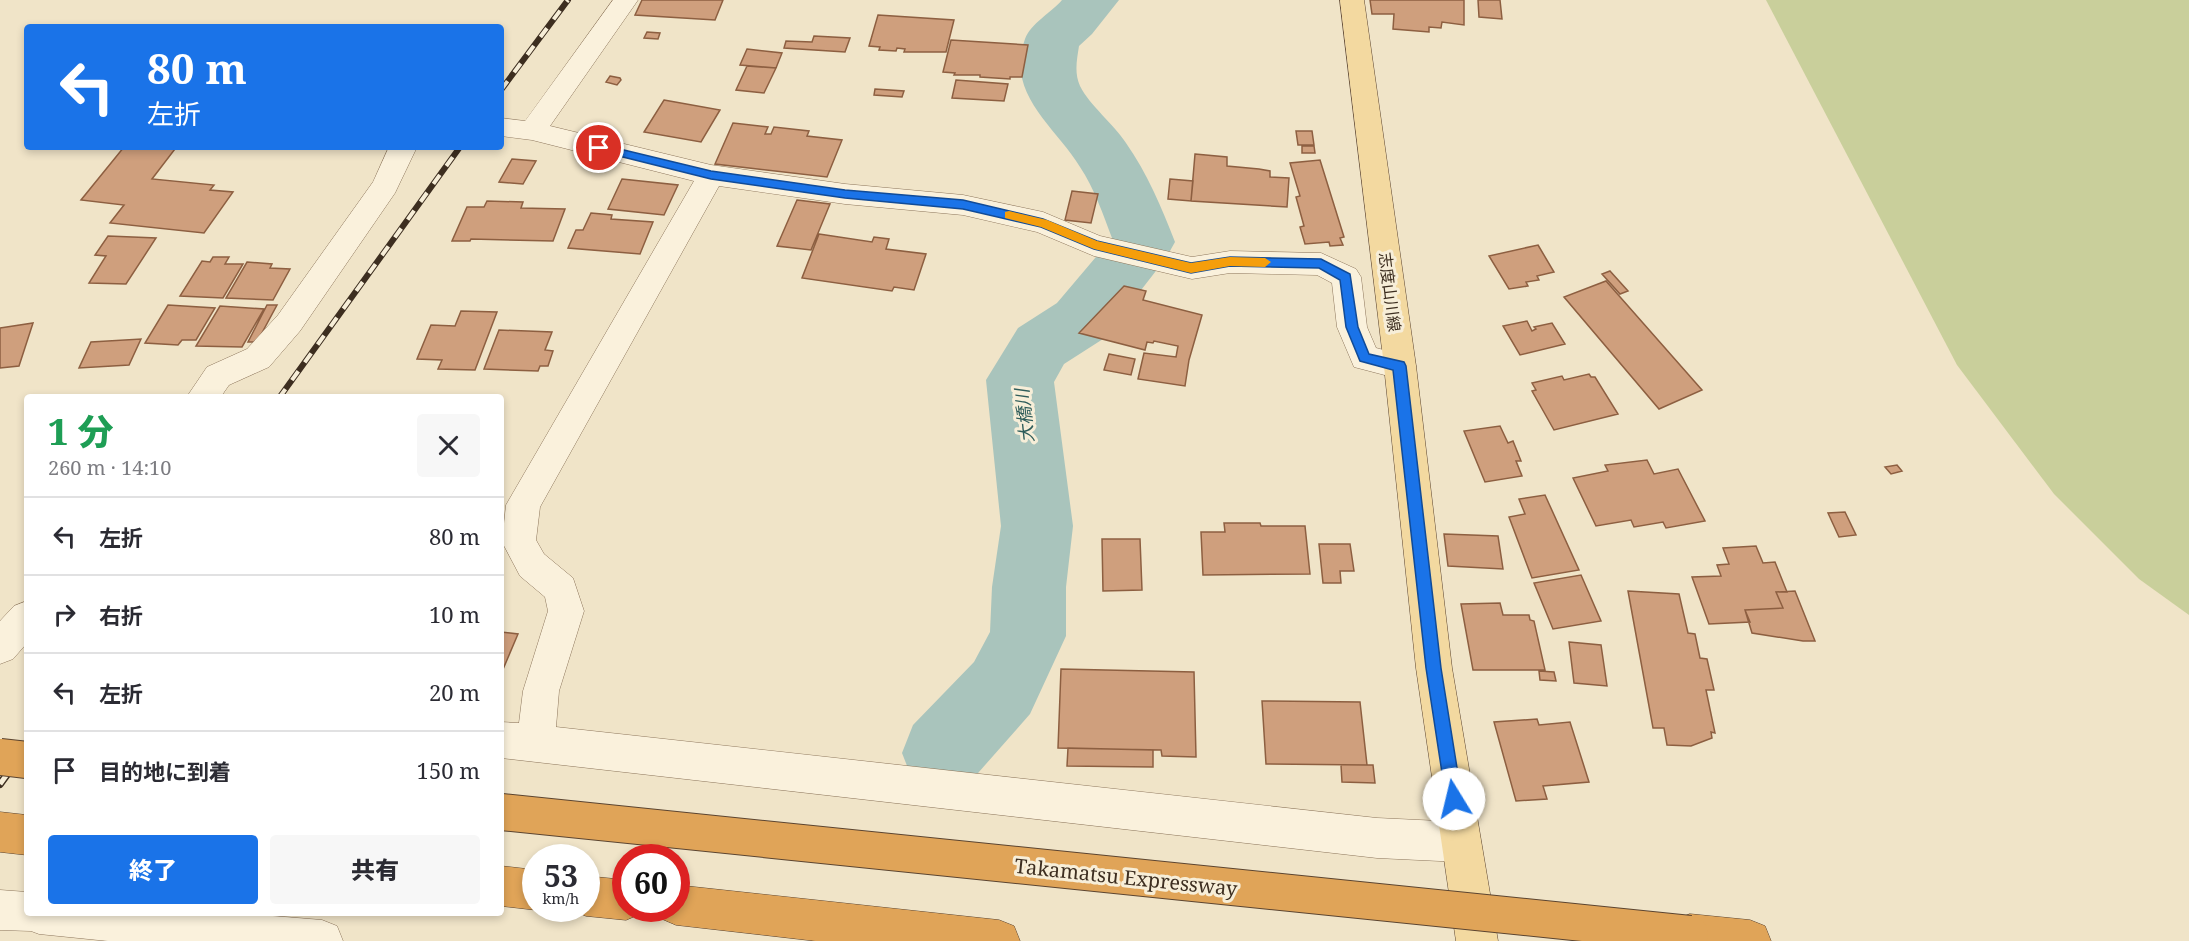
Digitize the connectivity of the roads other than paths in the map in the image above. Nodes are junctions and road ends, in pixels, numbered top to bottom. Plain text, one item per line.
1 (627, 0) edge
2 (1352, 0) edge
3 (504, 127) edge
4 (532, 131) junction
5 (402, 150) edge
6 (711, 175) junction
7 (1400, 366) junction
8 (205, 394) edge
9 (24, 620) edge
10 (0, 647) edge
11 (518, 741) edge
12 (0, 757) edge
13 (24, 760) edge
14 (504, 812) edge
15 (0, 832) edge
16 (24, 835) edge
17 (1461, 842) junction
18 (504, 886) edge
19 (522, 888) edge
20 (690, 907) edge
21 (0, 910) edge
22 (24, 912) edge
23 (60, 916) edge
24 (322, 941) edge
25 (999, 941) edge
26 (1477, 941) edge
27 (1750, 941) edge

1 - 4 street
2 - 7 main road, 志度山川線
3 - 4 street
4 - 6 street
5 - 8 street
6 - 7 street
6 - 11 street
7 - 17 main road, 志度山川線
9 - 10 street
11 - 17 street
12 - 13 highway, bridge
14 - 27 highway, Takamatsu Expressway, bridge
15 - 16 highway
17 - 26 main road, 志度山川線
18 - 19 highway
20 - 25 highway
21 - 22 street
23 - 24 street

